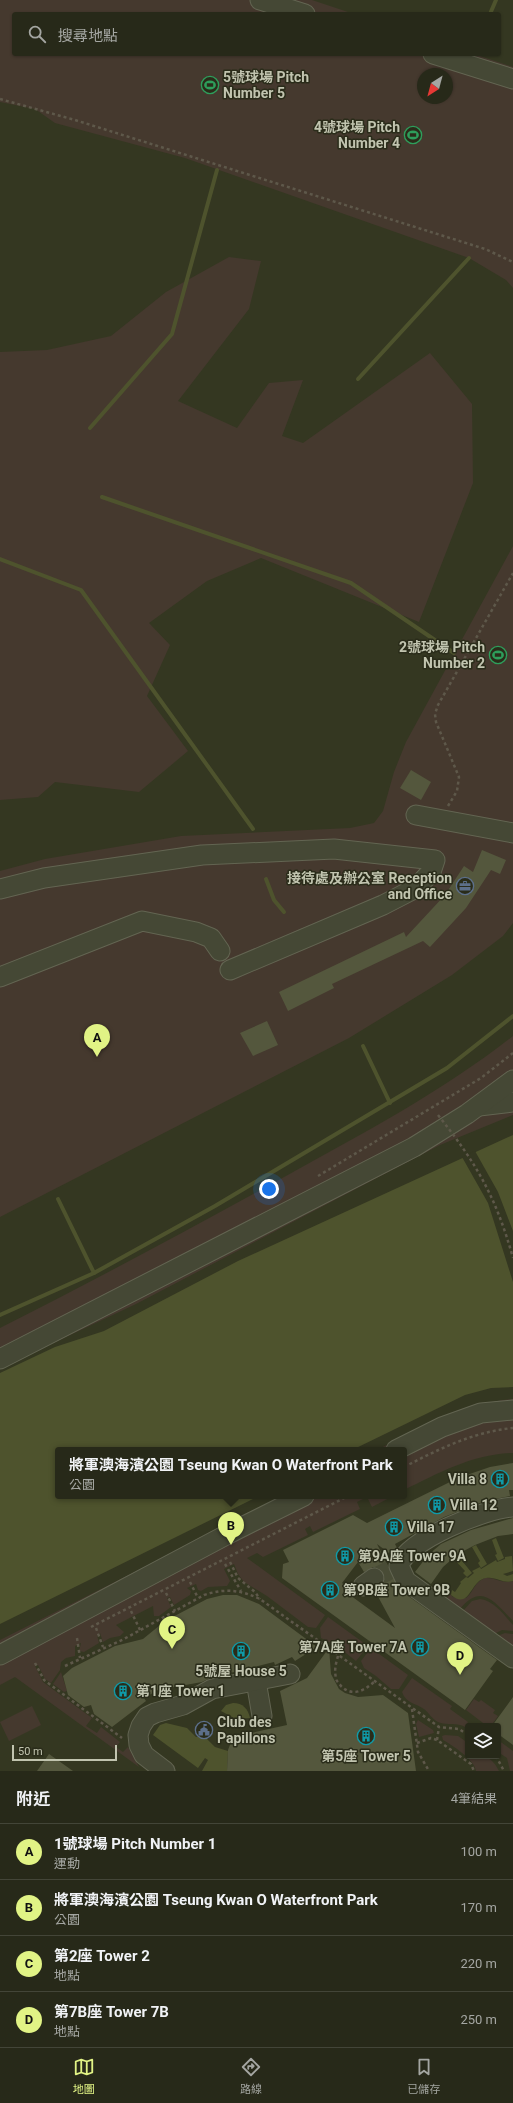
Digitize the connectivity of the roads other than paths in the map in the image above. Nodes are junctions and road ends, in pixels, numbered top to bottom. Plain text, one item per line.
1 (260, 0) edge
2 (299, 12) edge
3 (439, 56) edge
4 (513, 79) edge
5 (416, 815) dead end
6 (513, 833) edge
7 (0, 889) edge
8 (220, 950) dead end
9 (230, 970) dead end
10 (0, 976) edge
11 (513, 1080) edge
12 (513, 1102) edge
13 (479, 1106) junction
14 (0, 1359) edge
15 (513, 1410) edge
16 (402, 1447) edge
17 (298, 1499) edge
18 (513, 1507) edge
19 (0, 1655) edge
20 (513, 1658) edge
21 (290, 1674) dead end
22 (256, 1681) junction
23 (262, 1716) dead end
24 (165, 1771) edge

1 - 2 street
3 - 4 street
5 - 6 street
7 - 9 street
8 - 10 street
11 - 13 street
12 - 13 street
13 - 14 street
15 - 16 street
17 - 19 street
18 - 20 street
21 - 22 street
22 - 23 street
22 - 24 street

